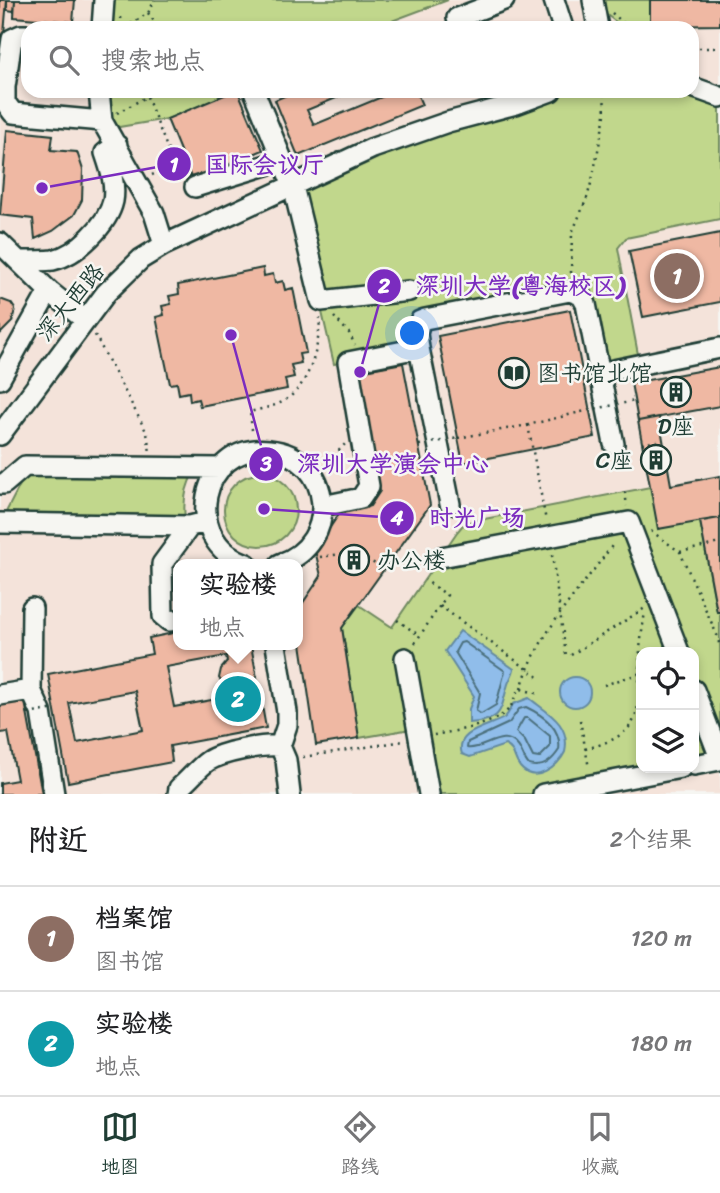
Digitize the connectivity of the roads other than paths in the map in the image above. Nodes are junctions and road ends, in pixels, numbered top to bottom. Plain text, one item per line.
1 (104, 0) edge
2 (504, 0) edge
3 (554, 0) edge
4 (593, 0) edge
5 (102, 21) edge
6 (458, 21) edge
7 (561, 21) edge
8 (597, 21) edge
9 (21, 35) edge
10 (699, 90) edge
11 (720, 97) edge
12 (100, 98) edge
13 (257, 98) edge
14 (532, 98) edge
15 (102, 121) junction
16 (117, 145) junction
17 (283, 160) junction
18 (293, 186) junction
19 (195, 187) road end
20 (0, 243) edge
21 (164, 245) junction
22 (21, 261) junction
23 (49, 291) junction
24 (409, 291) dead end
25 (85, 320) junction
26 (419, 348) junction
27 (720, 348) edge
28 (599, 373) junction
29 (0, 379) edge
30 (0, 435) edge
31 (614, 444) dead end
32 (220, 468) junction
33 (1, 487) edge
34 (450, 505) dead end
35 (323, 506) junction
36 (0, 523) edge
37 (198, 524) junction
38 (441, 557) dead end
39 (237, 559) edge
40 (290, 559) edge
41 (32, 608) dead end
42 (173, 621) edge
43 (677, 647) edge
44 (277, 650) edge
45 (405, 657) dead end
46 (31, 690) junction
47 (0, 695) edge
48 (699, 703) edge
49 (283, 753) junction
50 (720, 759) edge
51 (699, 764) edge
52 (655, 773) edge
53 (54, 794) edge
54 (178, 794) edge
55 (290, 794) edge
56 (429, 794) edge
57 (542, 794) edge

1 - 5 street
2 - 6 street
3 - 7 street
4 - 8 street
9 - 15 street
10 - 11 street
12 - 15 street
13 - 17 street
14 - 18 street, 深大西路
15 - 16 street
16 - 21 street
16 - 22 street
17 - 18 street
17 - 19 street
18 - 21 street, 深大西路
18 - 24 street
20 - 22 street
21 - 25 street, 深大西路
22 - 23 street
23 - 25 street
23 - 29 street
25 - 30 street, 深大西路
26 - 28 street
26 - 34 street
26 - 35 street
27 - 28 street
28 - 31 street
32 - 33 street
32 - 35 street
32 - 37 street
35 - 40 street
36 - 37 street
37 - 39 street
37 - 42 street
38 - 43 street
41 - 46 street
44 - 49 street
45 - 56 street
46 - 47 street
46 - 53 street
48 - 50 street
49 - 54 street
49 - 55 street
50 - 51 street
52 - 57 street

